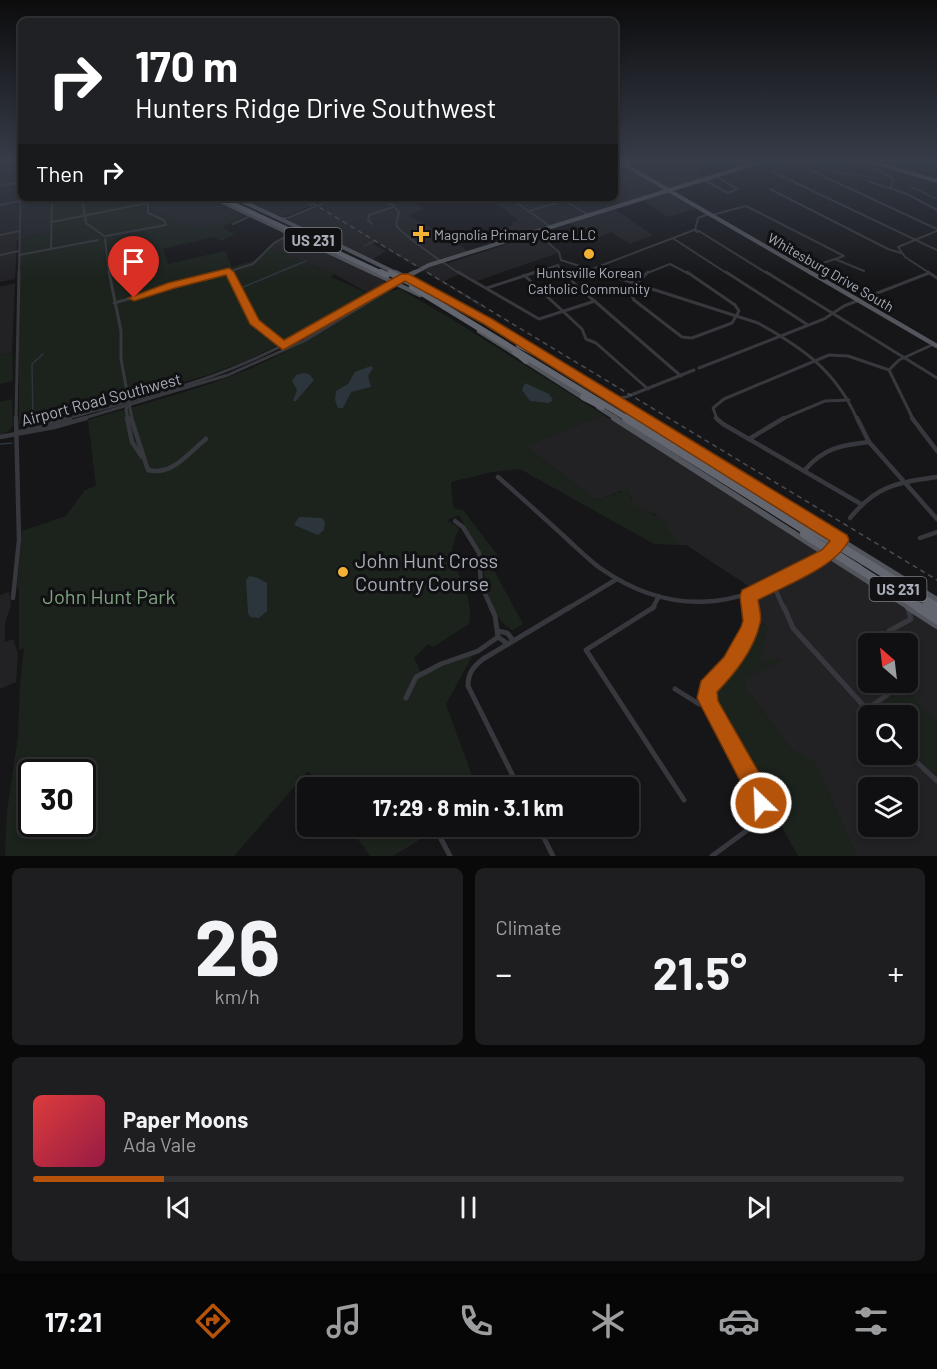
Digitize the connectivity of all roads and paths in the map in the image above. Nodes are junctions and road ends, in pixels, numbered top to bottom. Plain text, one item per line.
1 (20, 201) edge
2 (15, 202) edge
3 (50, 202) edge
4 (82, 202) edge
5 (225, 202) edge
6 (230, 202) edge
7 (244, 202) edge
8 (324, 202) edge
9 (386, 202) edge
10 (516, 202) edge
11 (561, 202) edge
12 (566, 202) edge
13 (627, 202) edge
14 (690, 202) edge
15 (795, 202) edge
16 (836, 202) edge
17 (877, 202) edge
18 (924, 202) edge
19 (148, 203) joint
20 (308, 203) joint
21 (0, 205) edge
22 (240, 205) junction
23 (313, 206) junction
24 (394, 207) junction
25 (307, 208) junction
26 (262, 210) junction
27 (937, 210) edge
28 (530, 211) junction
29 (710, 214) junction
30 (84, 215) junction
31 (587, 215) junction
32 (251, 216) junction
33 (288, 220) junction
34 (52, 222) junction
35 (233, 224) dead end
36 (372, 224) dead end
37 (551, 227) junction
38 (937, 230) edge
39 (19, 231) junction
40 (696, 231) junction
41 (535, 232) junction
42 (312, 233) junction
43 (0, 235) edge
44 (293, 235) junction
45 (102, 238) junction
46 (674, 239) junction
47 (915, 239) junction
48 (324, 245) junction
49 (51, 248) junction
50 (338, 249) junction
51 (937, 250) edge
52 (474, 252) joint
53 (19, 253) junction
54 (902, 253) junction
55 (0, 255) edge
56 (835, 259) junction
57 (442, 262) junction
58 (560, 262) junction
59 (429, 265) junction
60 (548, 266) junction
61 (384, 267) junction
62 (591, 269) junction
63 (805, 269) junction
64 (560, 270) junction
65 (864, 271) dead end
66 (229, 272) junction
67 (417, 273) junction
68 (929, 273) junction
69 (396, 275) junction
70 (524, 275) junction
71 (937, 278) edge
72 (397, 283) junction
73 (635, 283) junction
74 (413, 286) junction
75 (487, 288) junction
76 (386, 289) junction
77 (858, 300) junction
78 (595, 301) junction
79 (114, 303) junction
80 (564, 311) junction
81 (832, 314) junction
82 (737, 316) junction
83 (808, 325) junction
84 (489, 333) junction
85 (500, 335) junction
86 (584, 337) joint
87 (780, 337) junction
88 (304, 341) junction
89 (935, 345) edge
90 (283, 346) junction
91 (271, 357) junction
92 (905, 358) junction
93 (549, 360) junction
94 (526, 361) junction
95 (814, 361) junction
96 (889, 370) junction
97 (681, 376) junction
98 (937, 378) edge
99 (648, 389) junction
100 (126, 391) junction
101 (150, 397) junction
102 (583, 397) junction
103 (626, 397) junction
104 (612, 399) junction
105 (849, 400) junction
106 (128, 403) junction
107 (626, 408) junction
108 (103, 413) junction
109 (130, 415) junction
110 (16, 426) junction
111 (30, 431) junction
112 (16, 434) junction
113 (0, 437) edge
114 (206, 439) dead end
115 (677, 439) junction
116 (749, 439) junction
117 (665, 442) junction
118 (869, 442) junction
119 (17, 444) junction
120 (937, 451) edge
121 (804, 470) junction
122 (498, 477) dead end
123 (937, 477) edge
124 (905, 482) junction
125 (743, 490) junction
126 (861, 504) junction
127 (850, 518) dead end
128 (937, 519) edge
129 (455, 521) dead end
130 (807, 531) junction
131 (937, 532) edge
132 (920, 538) dead end
133 (841, 540) junction
134 (828, 555) junction
135 (860, 564) junction
136 (617, 579) junction
137 (773, 584) junction
138 (660, 596) junction
139 (748, 596) junction
140 (13, 598) dead end
141 (937, 600) edge
142 (908, 606) junction
143 (937, 607) edge
144 (937, 613) edge
145 (924, 617) junction
146 (911, 619) junction
147 (937, 619) edge
148 (937, 625) edge
149 (888, 633) edge
150 (498, 634) junction
151 (511, 642) junction
152 (675, 689) dead end
153 (889, 693) edge
154 (406, 698) dead end
155 (710, 704) junction
156 (863, 705) edge
157 (874, 705) edge
158 (918, 763) edge
159 (514, 777) edge
160 (937, 781) edge
161 (684, 800) dead end
162 (440, 837) dead end
163 (544, 837) edge
164 (717, 855) edge
165 (450, 856) edge
166 (553, 856) edge

1 - 39 street
2 - 21 street
3 - 34 street
4 - 30 street
5 - 32 main road
6 - 22 highway, US 231
7 - 26 main road
8 - 23 street
9 - 24 street
10 - 28 street
11 - 28 street
12 - 31 street
13 - 31 main road, Airport Road Southwest
14 - 29 main road, Whitesburg Drive South
15 - 54 street
16 - 47 street
17 - 38 street
18 - 27 street
19 - 30 street
19 - 45 street
20 - 23 street
20 - 25 street
22 - 26 highway
22 - 32 highway
22 - 48 highway, US 231
22 - 50 highway, US 231
23 - 25 street
24 - 36 street
24 - 57 street
25 - 33 street
26 - 33 main road
28 - 37 street
29 - 40 street
29 - 56 street
29 - 63 main road, Whitesburg Drive South
30 - 34 street
30 - 45 street
31 - 37 main road, Airport Road Southwest
32 - 35 street
32 - 44 main road
33 - 42 main road
34 - 49 street
37 - 41 main road, Airport Road Southwest
38 - 47 street
39 - 43 street
39 - 53 street
40 - 46 street
40 - 81 street
41 - 52 main road, Airport Road Southwest
41 - 58 street
42 - 50 highway
42 - 61 main road
44 - 48 highway
44 - 66 street
44 - 69 main road
45 - 49 street
45 - 79 street
46 - 62 street
46 - 83 street
47 - 51 street
47 - 54 street
48 - 69 highway, US 231
49 - 53 street
50 - 69 highway, US 231
52 - 57 main road, Airport Road Southwest
53 - 55 street
53 - 110 street
54 - 68 street
56 - 63 street
56 - 65 street
57 - 59 main road, Airport Road Southwest
57 - 67 main road, Airport Road Southwest
57 - 75 street
58 - 60 street
58 - 62 street
58 - 64 street
59 - 61 main road
59 - 69 main road, Airport Road Southwest
60 - 64 street
60 - 70 street
61 - 69 main road
62 - 73 street
63 - 77 main road, Whitesburg Drive South
64 - 78 street
66 - 79 street
66 - 90 street
67 - 69 main road, Airport Road Southwest
67 - 74 main road
68 - 71 street
68 - 77 street
69 - 72 main road
69 - 72 main road, Airport Road Southwest
69 - 74 highway, US 231, bridge
69 - 74 main road
69 - 76 street
70 - 75 street
70 - 80 street
72 - 74 main road
72 - 76 street, Airport Road Southwest
73 - 82 street
73 - 82 street
73 - 82 street
74 - 76 street
74 - 84 highway, US 231
74 - 85 highway, US 231
74 - 93 main road
74 - 94 main road
75 - 80 street
76 - 88 street, Airport Road Southwest
76 - 90 street, Airport Road Southwest
77 - 81 street
77 - 89 main road, Whitesburg Drive South
78 - 80 street
78 - 97 street
79 - 100 street
80 - 86 street
81 - 83 street
81 - 92 street
82 - 87 street
83 - 87 street
84 - 94 highway
84 - 117 highway, US 231
85 - 93 highway
85 - 125 highway, US 231
86 - 99 street
87 - 95 street
87 - 97 street
88 - 90 street
88 - 91 street, Airport Road Southwest
89 - 92 street
90 - 91 street
90 - 101 street, Airport Road Southwest
91 - 101 street, Airport Road Southwest
92 - 96 street
92 - 98 street
93 - 104 main road
94 - 102 main road
95 - 96 street
95 - 105 street
95 - 116 street
96 - 120 street
97 - 99 street
99 - 103 street
100 - 101 street
100 - 106 street
101 - 106 street, Airport Road Southwest
101 - 109 street
102 - 117 highway
102 - 130 main road
103 - 104 street
103 - 107 street
104 - 107 main road
105 - 116 street
105 - 118 street
106 - 108 street, Airport Road Southwest
106 - 109 street
106 - 111 street, Airport Road Southwest
107 - 115 main road
108 - 109 street
108 - 111 street, Airport Road Southwest
109 - 114 street
110 - 111 street
110 - 112 street
111 - 112 street, Airport Road Southwest
111 - 119 street
112 - 113 street, Airport Road Southwest
112 - 119 street
115 - 125 highway
115 - 130 main road
116 - 121 street
117 - 125 highway, US 231
118 - 121 street
118 - 124 street
119 - 140 street
121 - 126 street
122 - 136 street
123 - 124 street
124 - 126 street
124 - 128 street
125 - 130 highway
126 - 127 street
129 - 150 street
130 - 133 main road
130 - 134 main road
130 - 135 highway, bridge
131 - 132 street
133 - 134 street
133 - 135 main road
134 - 135 main road
134 - 137 street
135 - 141 main road
135 - 142 main road
135 - 143 highway, US 231
135 - 144 highway, US 231
135 - 147 highway
136 - 138 street
136 - 151 street
137 - 139 street
137 - 156 street
138 - 139 street
138 - 161 street
139 - 155 street
142 - 145 main road
142 - 146 street
145 - 146 street
145 - 148 main road
146 - 149 street
150 - 151 street
150 - 154 street
151 - 159 street
152 - 155 street
153 - 157 street
155 - 164 street
158 - 160 street
162 - 165 street
163 - 166 street

